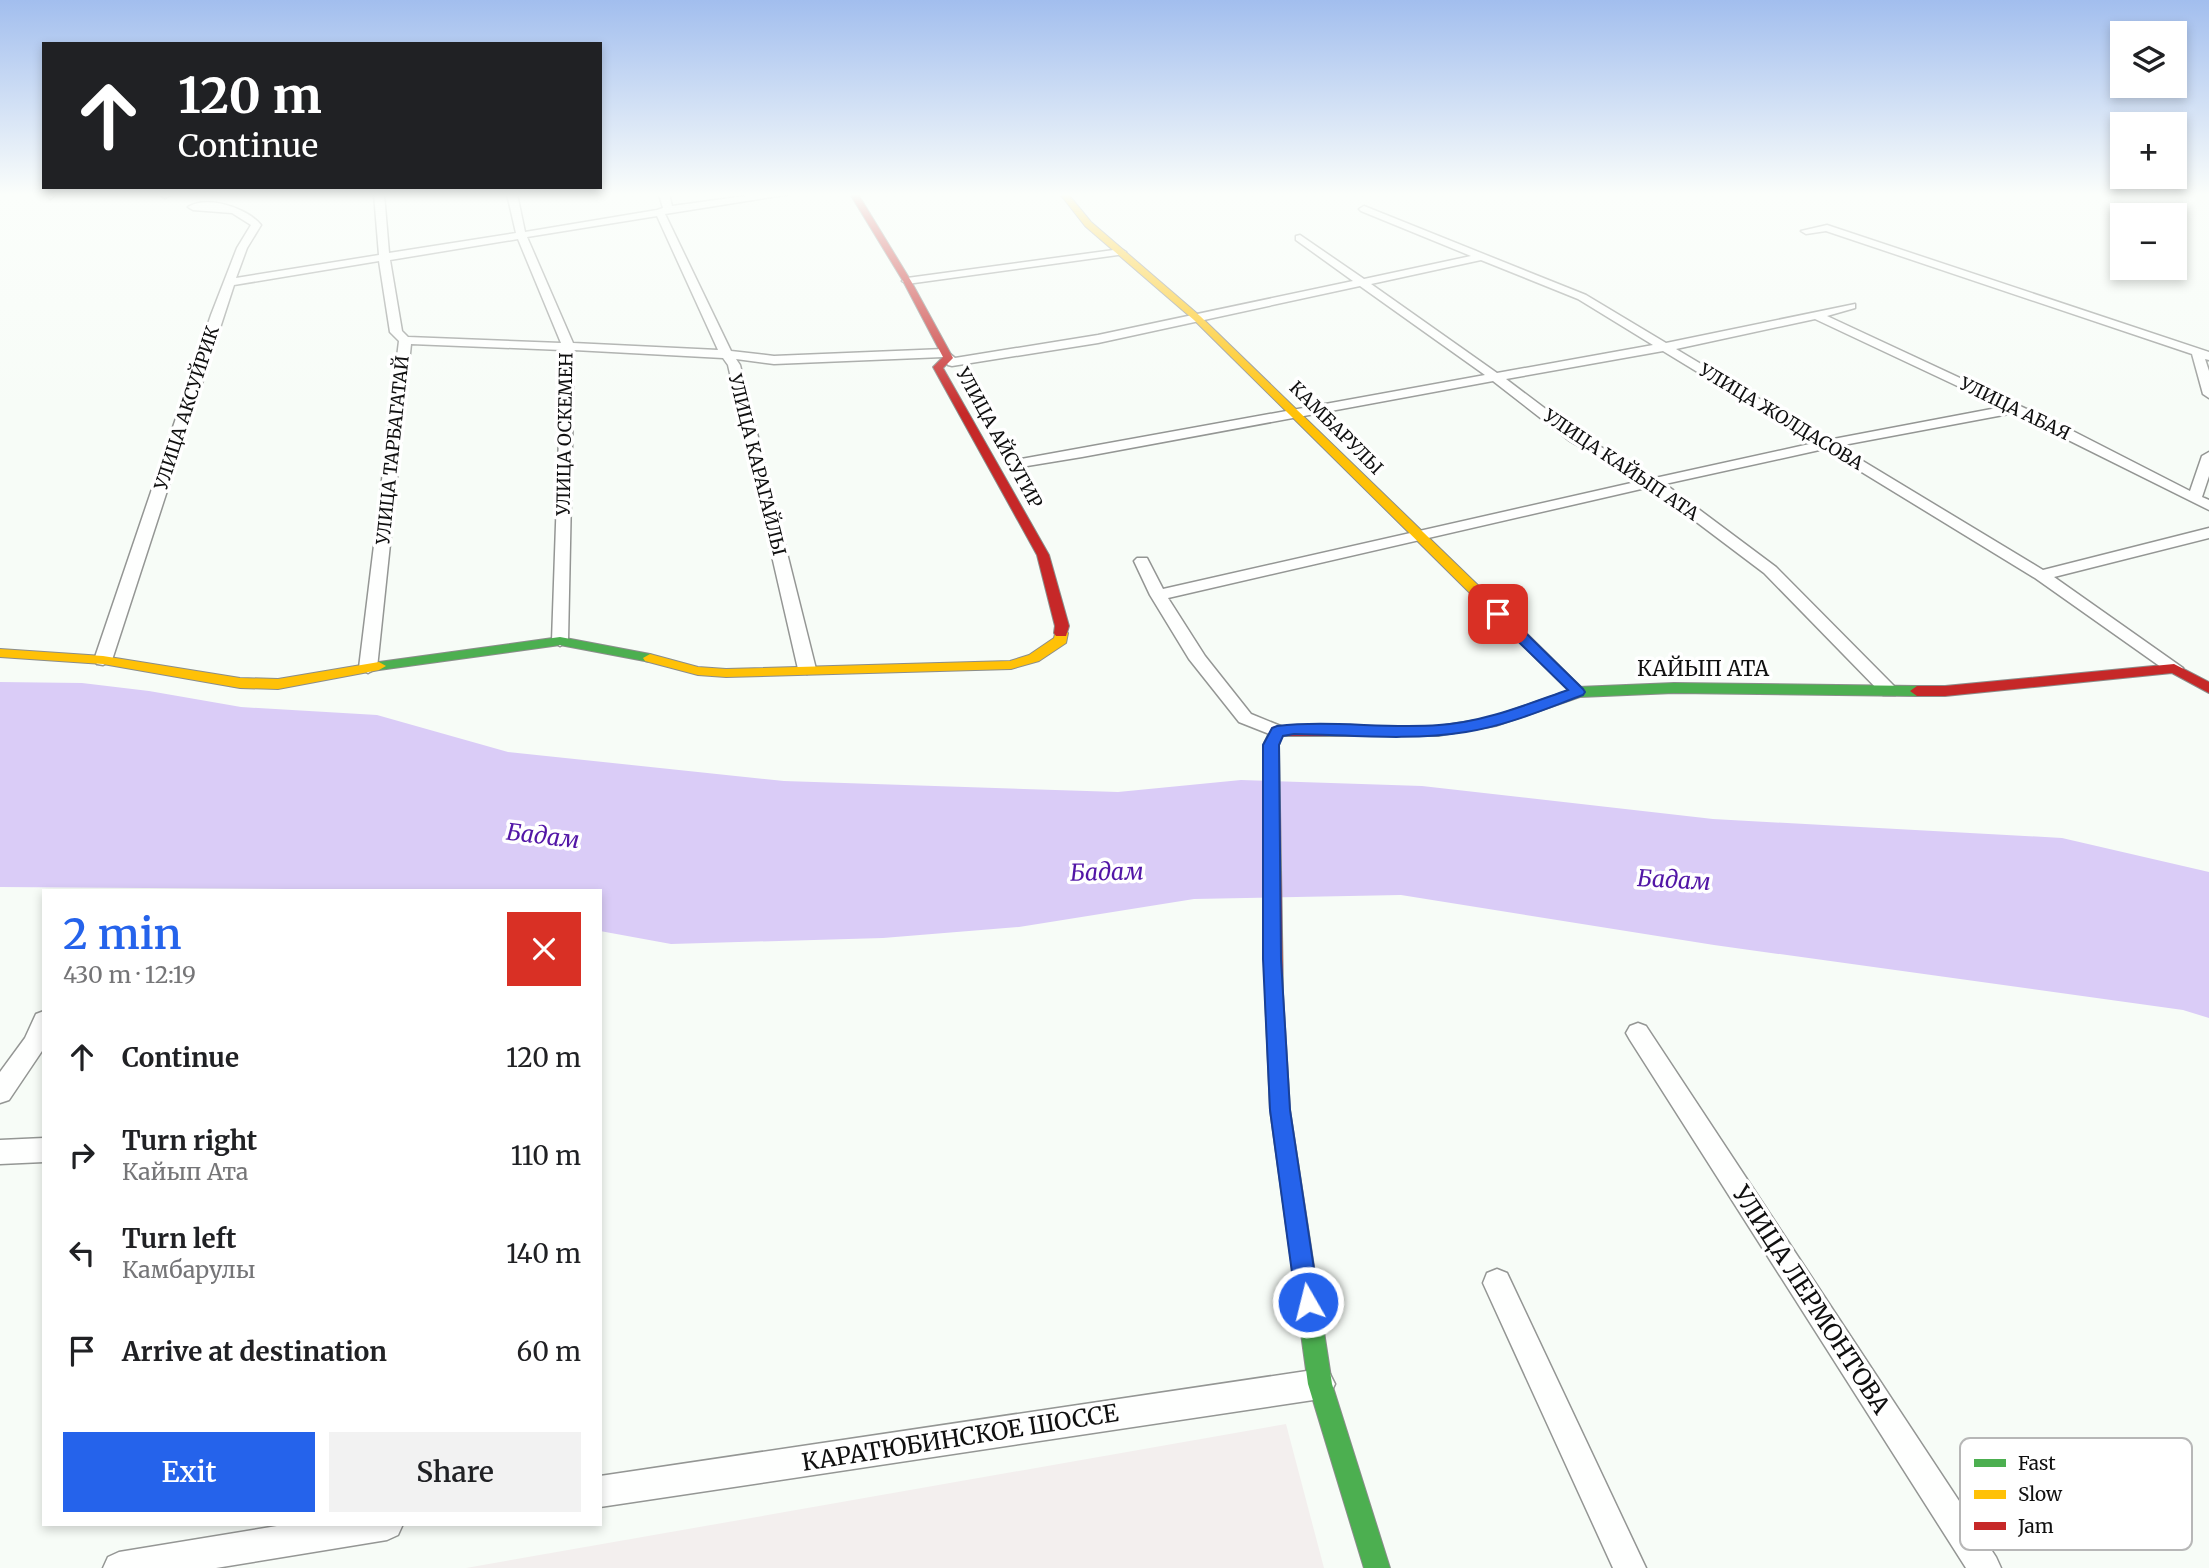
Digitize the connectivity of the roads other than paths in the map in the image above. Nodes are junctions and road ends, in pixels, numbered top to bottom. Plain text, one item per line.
1 (235, 267) edge
2 (321, 267) edge
3 (386, 267) edge
4 (535, 267) edge
5 (688, 267) edge
6 (899, 267) edge
7 (1013, 267) edge
8 (1138, 267) edge
9 (1341, 267) edge
10 (1432, 267) edge
11 (1511, 267) edge
12 (1943, 267) edge
13 (907, 281) junction
14 (230, 282) junction
15 (1362, 282) junction
16 (1851, 306) dead end
17 (1818, 316) junction
18 (1197, 318) junction
19 (405, 340) junction
20 (568, 346) junction
21 (1663, 346) junction
22 (2204, 355) edge
23 (727, 356) junction
24 (946, 356) junction
25 (1496, 377) junction
26 (2209, 394) edge
27 (2016, 409) junction
28 (1293, 413) junction
29 (1829, 445) junction
30 (2209, 456) edge
31 (1021, 463) dead end
32 (1654, 483) junction
33 (2194, 499) junction
34 (2209, 506) edge
35 (2209, 533) edge
36 (1418, 536) junction
37 (1142, 561) dead end
38 (2041, 575) junction
39 (1158, 595) junction
40 (560, 641) junction
41 (0, 653) edge
42 (103, 660) junction
43 (368, 668) junction
44 (2174, 668) junction
45 (807, 669) junction
46 (2209, 688) edge
47 (1889, 691) junction
48 (1578, 692) junction
49 (1277, 731) junction
50 (42, 1025) edge
51 (1637, 1033) dead end
52 (0, 1092) edge
53 (42, 1150) edge
54 (0, 1152) edge
55 (1497, 1283) dead end
56 (1320, 1384) junction
57 (602, 1492) edge
58 (375, 1526) edge
59 (1960, 1530) edge
60 (1973, 1550) edge
61 (119, 1568) edge
62 (1377, 1568) edge
63 (1630, 1568) edge
64 (1985, 1568) edge

1 - 14 street, УЛИЦА АКСУЙРИК
2 - 14 street
3 - 19 street, УЛИЦА ТАРБАГАТАЙ
4 - 20 street, УЛИЦА ОСКЕМЕН
5 - 23 street, УЛИЦА КАРАГАЙЛЫ
6 - 13 street, УЛИЦА АЙСУГИР
7 - 13 street
8 - 18 street, КАМБАРУЛЫ
9 - 15 street, УЛИЦА КАЙЫП АТА
10 - 15 street
11 - 21 street, УЛИЦА ЖОЛДАСОВА
12 - 22 street
13 - 24 street, УЛИЦА АЙСУГИР
14 - 42 street, УЛИЦА АКСУЙРИК
15 - 18 street
15 - 25 street, УЛИЦА КАЙЫП АТА
16 - 17 street
17 - 21 street
17 - 27 street, УЛИЦА АБАЯ
18 - 24 street
18 - 28 street, КАМБАРУЛЫ
19 - 20 street
19 - 43 street, УЛИЦА ТАРБАГАТАЙ
20 - 23 street
20 - 40 street, УЛИЦА ОСКЕМЕН
21 - 25 street
21 - 29 street, УЛИЦА ЖОЛДАСОВА
22 - 26 street
23 - 24 street
23 - 45 street, УЛИЦА КАРАГАЙЛЫ
24 - 45 street, УЛИЦА АЙСУГИР
25 - 28 street
25 - 32 street, УЛИЦА КАЙЫП АТА
27 - 29 street
27 - 33 street, УЛИЦА АБАЯ
28 - 31 street
28 - 36 street, КАМБАРУЛЫ
29 - 32 street
29 - 38 street, УЛИЦА ЖОЛДАСОВА
30 - 33 street
32 - 36 street
32 - 47 street, УЛИЦА КАЙЫП АТА
33 - 34 street, УЛИЦА АБАЯ
35 - 38 street
36 - 39 street
36 - 48 street, КАМБАРУЛЫ
37 - 39 street
38 - 44 street, УЛИЦА ЖОЛДАСОВА
39 - 49 street
40 - 43 street
40 - 45 street
41 - 42 street
42 - 43 street
44 - 46 street
44 - 47 street, КАЙЫП АТА
47 - 48 street, КАЙЫП АТА
48 - 49 street, КАЙЫП АТА
49 - 56 street
50 - 52 street
51 - 59 street, УЛИЦА ЛЕРМОНТОВА
53 - 54 street
55 - 63 street
56 - 57 street, КАРАТЮБИНСКОЕ ШОССЕ
56 - 62 street
58 - 61 street
60 - 64 street, УЛИЦА ЛЕРМОНТОВА

